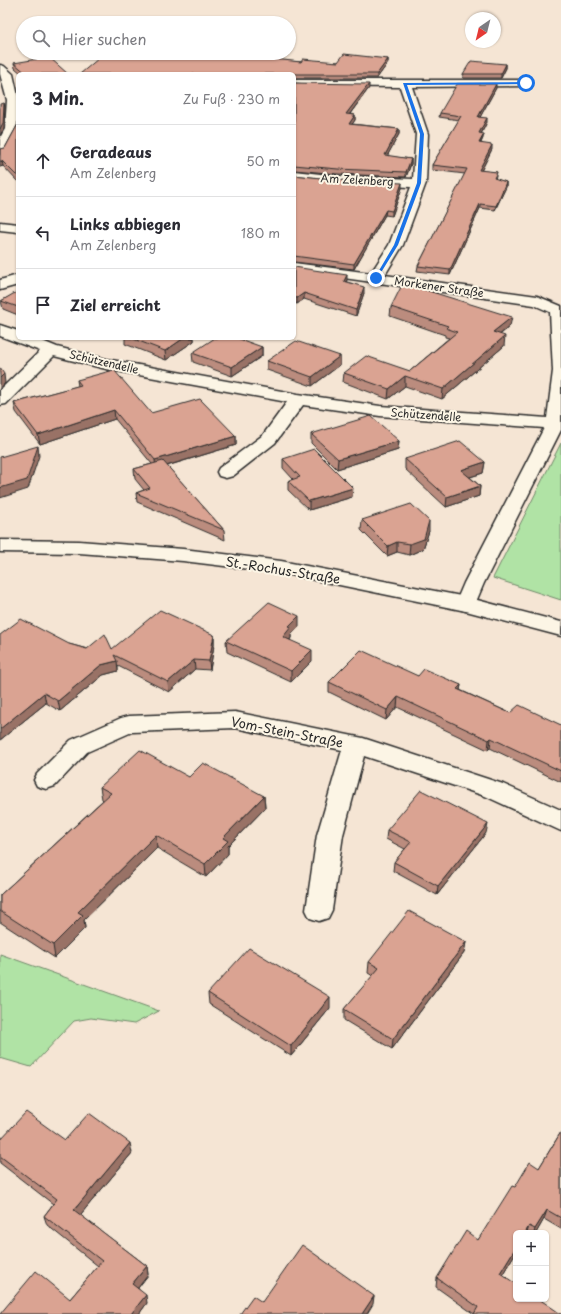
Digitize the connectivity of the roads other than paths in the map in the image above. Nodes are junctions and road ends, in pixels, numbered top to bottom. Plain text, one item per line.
1 (6, 73) edge
2 (296, 83) edge
3 (526, 83) dead end
4 (405, 84) junction
5 (0, 150) edge
6 (296, 175) edge
7 (419, 183) junction
8 (0, 226) edge
9 (16, 228) edge
10 (296, 267) edge
11 (376, 278) junction
12 (16, 281) edge
13 (0, 285) edge
14 (0, 330) edge
15 (16, 337) edge
16 (24, 340) edge
17 (51, 350) junction
18 (298, 399) junction
19 (0, 400) edge
20 (555, 424) junction
21 (226, 472) dead end
22 (0, 546) edge
23 (466, 604) junction
24 (561, 629) edge
25 (355, 744) junction
26 (46, 780) dead end
27 (561, 821) edge
28 (320, 910) dead end

1 - 5 street
2 - 4 street
3 - 4 street
4 - 7 street
6 - 7 street, Am Zelenberg
7 - 11 street
8 - 9 street
10 - 11 street, Morkener Straße
11 - 20 street, Morkener Straße
12 - 13 street
14 - 15 street, Schützendelle
16 - 17 street, Schützendelle
17 - 18 street, Schützendelle
17 - 19 street, Schützendelle
18 - 20 street, Schützendelle
18 - 21 street
20 - 23 street
22 - 23 street, St.-Rochus-Straße
23 - 24 street, St.-Rochus-Straße
25 - 26 street, Vom-Stein-Straße
25 - 27 street, Vom-Stein-Straße
25 - 28 street, Vom-Stein-Straße

